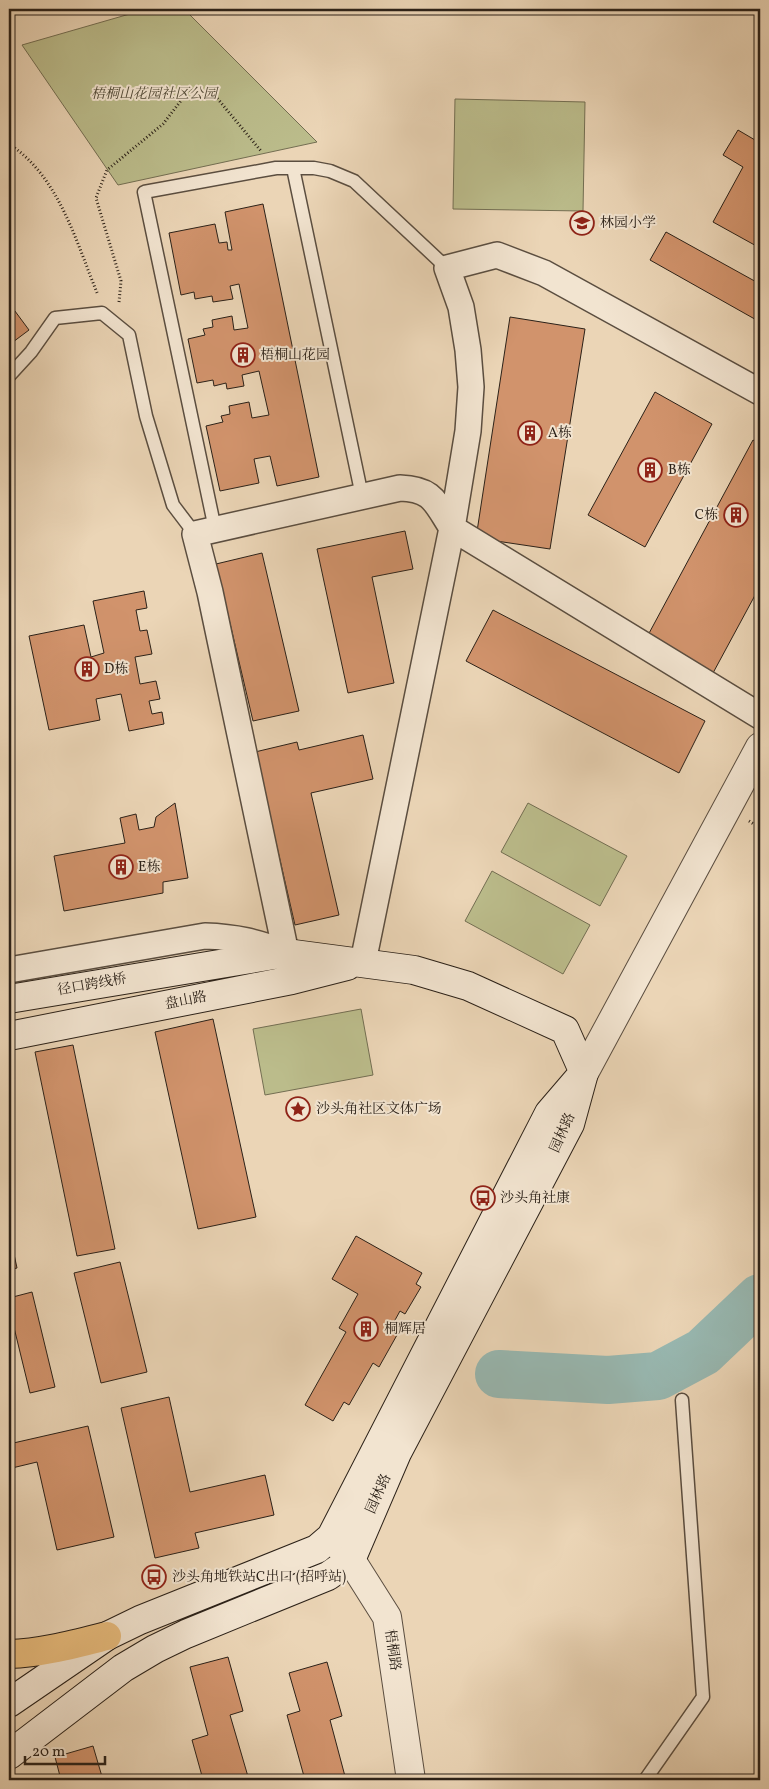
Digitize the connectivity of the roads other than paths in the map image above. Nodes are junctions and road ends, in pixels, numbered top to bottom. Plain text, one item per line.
1 (292, 168) junction
2 (447, 268) junction
3 (9, 376) edge
4 (760, 392) edge
5 (362, 496) junction
6 (452, 528) junction
7 (205, 531) junction
8 (760, 716) edge
9 (760, 747) edge
10 (286, 953) junction
11 (363, 962) junction
12 (9, 970) edge
13 (175, 971) joint
14 (9, 999) edge
15 (9, 1036) edge
16 (584, 1073) junction
17 (682, 1400) dead end
18 (331, 1537) junction
19 (351, 1560) junction
20 (107, 1636) junction
21 (9, 1654) edge
22 (9, 1703) edge
23 (9, 1755) edge
24 (411, 1780) edge
25 (645, 1780) edge

1 - 2 lane
1 - 5 lane
1 - 7 lane
2 - 4 street
2 - 6 street
3 - 7 lane
5 - 6 street
5 - 7 street
6 - 8 street
6 - 11 street
7 - 10 street
9 - 16 main road, 园林路
10 - 11 main road, 盘山路
10 - 12 street
10 - 13 main road, 盘山路
11 - 15 main road, 盘山路
11 - 16 main road, 盘山路
13 - 14 main road, 径口跨线桥
16 - 18 main road, 园林路
16 - 19 main road, 园林路
17 - 25 lane
18 - 19 main road, 梧桐路
18 - 20 main road, 园林路
19 - 23 main road
19 - 24 main road, 梧桐路
20 - 21 main road
20 - 22 main road, 园林路

